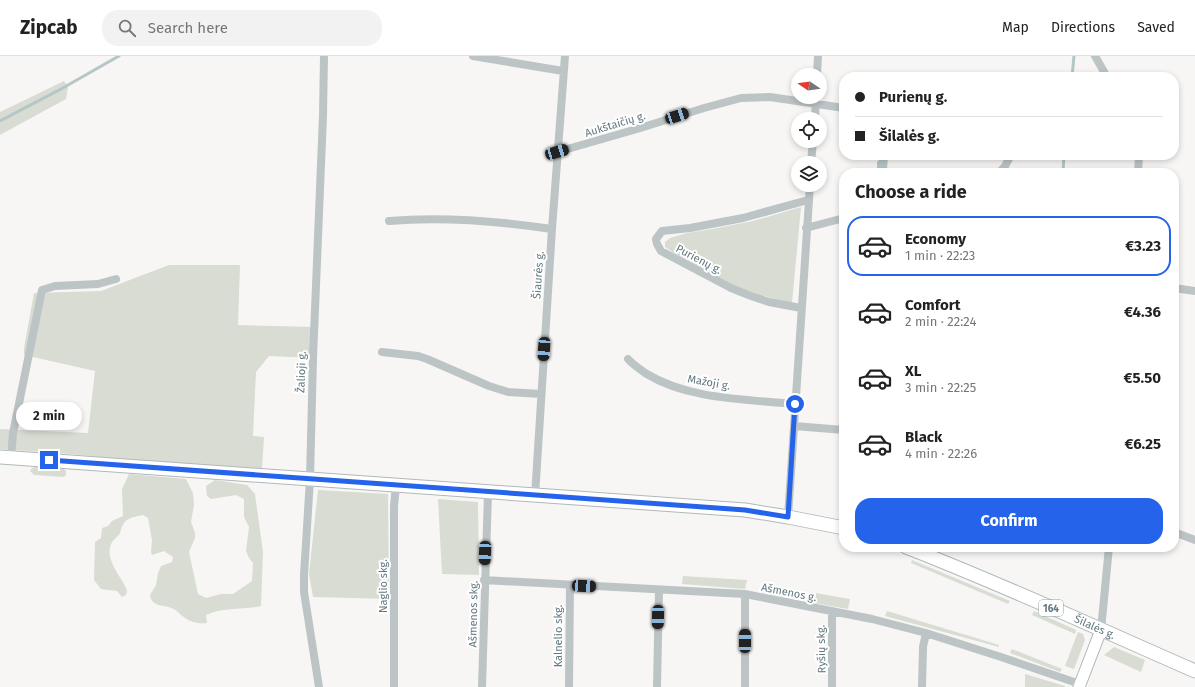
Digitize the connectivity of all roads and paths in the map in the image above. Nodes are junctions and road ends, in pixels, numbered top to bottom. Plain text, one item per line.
1 (324, 56) edge
2 (473, 56) edge
3 (565, 56) edge
4 (818, 56) edge
5 (1095, 56) edge
6 (817, 68) edge
7 (563, 72) junction
8 (1104, 72) edge
9 (791, 98) edge
10 (827, 103) edge
11 (839, 107) edge
12 (557, 152) junction
13 (809, 192) edge
14 (808, 200) junction
15 (839, 219) edge
16 (389, 221) dead end
17 (806, 228) junction
18 (552, 229) junction
19 (116, 279) dead end
20 (1179, 289) edge
21 (1195, 292) edge
22 (801, 308) junction
23 (382, 352) dead end
24 (628, 359) dead end
25 (541, 394) junction
26 (795, 404) junction
27 (794, 426) junction
28 (839, 430) edge
29 (6, 458) edge
30 (310, 479) junction
31 (396, 486) junction
32 (488, 493) junction
33 (535, 496) junction
34 (788, 517) junction
35 (839, 527) edge
36 (1179, 534) edge
37 (1195, 540) edge
38 (919, 552) edge
39 (1108, 552) edge
40 (484, 580) junction
41 (570, 585) junction
42 (659, 590) junction
43 (745, 594) junction
44 (832, 612) junction
45 (1100, 630) junction
46 (926, 633) junction
47 (1195, 671) edge
48 (1079, 686) edge
49 (319, 687) edge
50 (394, 687) edge
51 (482, 687) edge
52 (569, 687) edge
53 (657, 687) edge
54 (745, 687) edge
55 (832, 687) edge
56 (922, 687) edge

1 - 30 street, Žalioji g.
2 - 7 street
3 - 7 street, Šiaurės g.
4 - 6 street
5 - 8 street
7 - 12 street, Šiaurės g.
9 - 12 street, Aukštaičių g.
10 - 11 street, Aukštaičių g.
12 - 18 street, Šiaurės g.
13 - 14 street
14 - 17 street
14 - 22 street, Purienų g.
15 - 17 street
16 - 18 street
17 - 22 street
18 - 25 street, Šiaurės g.
19 - 29 street
20 - 21 street
22 - 26 street
23 - 25 street
24 - 26 street, Mažoji g.
25 - 33 street, Šiaurės g.
26 - 27 street
27 - 28 street
27 - 34 street
29 - 30 main road
30 - 31 main road
30 - 49 street, Žalioji g.
31 - 32 main road
31 - 50 street, Naglio skg.
32 - 33 main road
32 - 40 street, Ašmenos skg.
33 - 34 main road
34 - 35 main road
36 - 37 street
38 - 45 main road, Šilalės g. / 164
39 - 45 street
40 - 41 street, Ašmenos g.
40 - 51 street, Ašmenos skg.
41 - 42 street, Ašmenos g.
41 - 52 street, Kalnelio skg.
42 - 43 street, Ašmenos g.
42 - 53 street
43 - 44 street, Ašmenos g.
43 - 54 street
44 - 46 street, Ašmenos g.
44 - 55 street, Ryšių skg.
45 - 47 main road, Šilalės g. / 164
45 - 48 main road
46 - 48 street, Ašmenos g.
46 - 56 street

